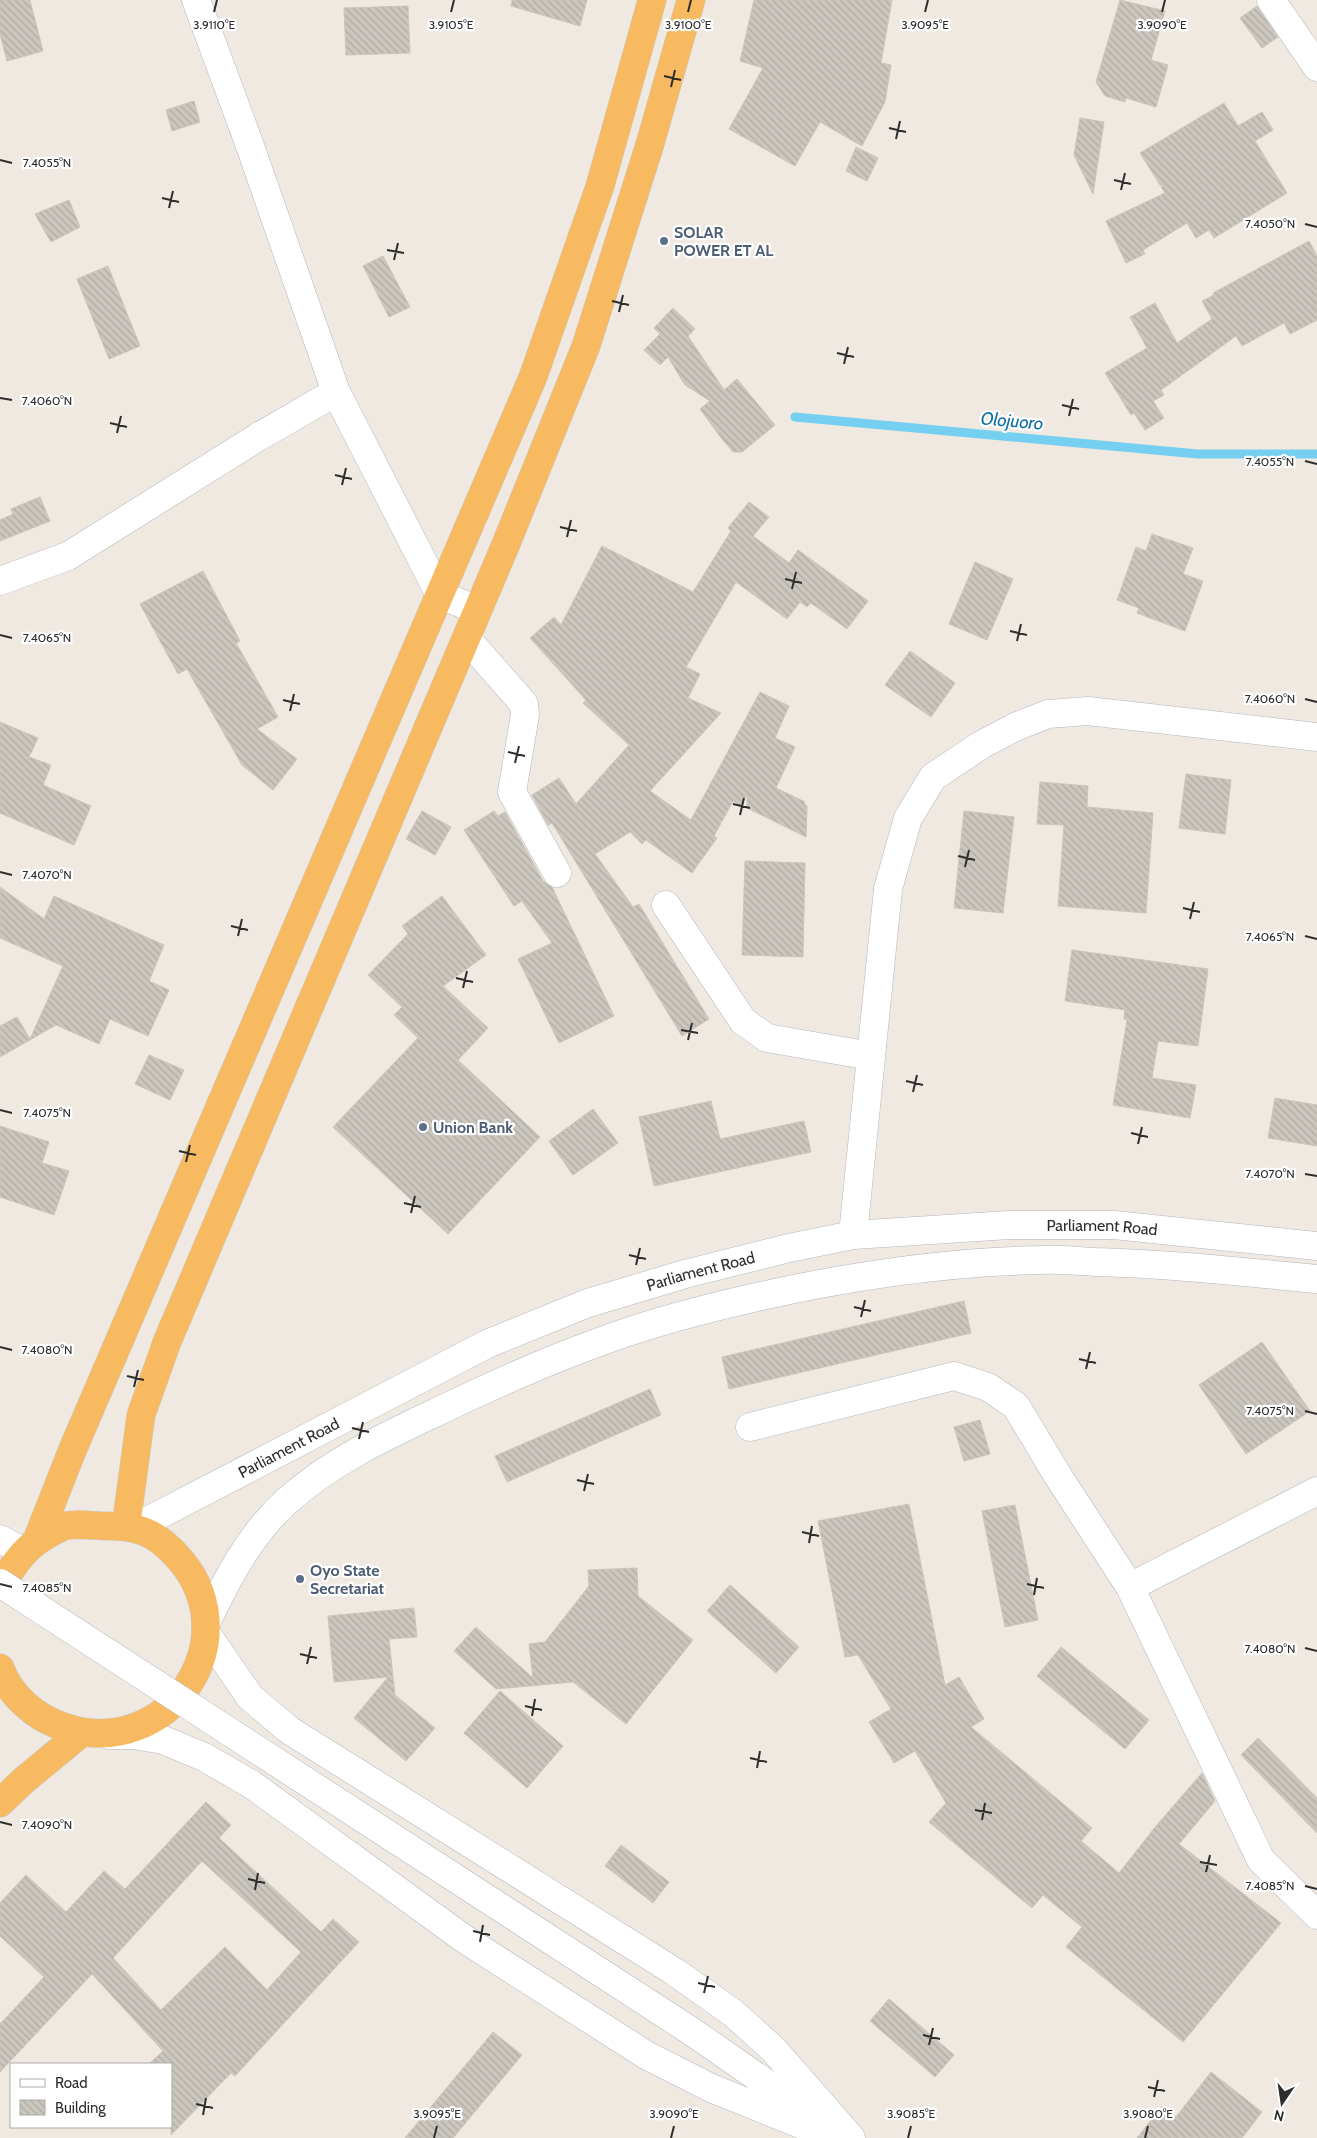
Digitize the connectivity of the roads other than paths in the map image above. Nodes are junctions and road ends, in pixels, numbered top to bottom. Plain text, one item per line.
1 (196, 0) edge
2 (652, 0) edge
3 (691, 0) edge
4 (1271, 0) edge
5 (1317, 67) edge
6 (336, 392) junction
7 (0, 581) edge
8 (440, 595) junction
9 (478, 610) junction
10 (466, 638) junction
11 (1317, 736) edge
12 (557, 873) dead end
13 (666, 905) dead end
14 (871, 1056) junction
15 (853, 1235) junction
16 (1317, 1246) edge
17 (1317, 1280) edge
18 (750, 1427) dead end
19 (1317, 1491) edge
20 (131, 1526) junction
21 (20, 1544) edge
22 (0, 1584) edge
23 (1130, 1587) junction
24 (206, 1628) junction
25 (0, 1668) edge
26 (91, 1734) junction
27 (0, 1803) edge
28 (1317, 1915) edge
29 (835, 2138) edge
30 (845, 2138) edge
31 (851, 2138) edge

1 - 6 street
2 - 8 highway
3 - 9 highway
4 - 5 street
6 - 7 street
6 - 8 street
8 - 9 street
8 - 21 highway
9 - 10 highway
10 - 12 street
10 - 20 highway
11 - 14 street
13 - 14 street
14 - 15 street
15 - 16 street, Parliament Road
15 - 20 street, Parliament Road
17 - 24 street, Parliament Road
18 - 23 street
19 - 23 street
20 - 21 highway
20 - 24 highway
21 - 22 highway
22 - 30 street, bridge
23 - 28 street
24 - 26 highway
24 - 31 street
25 - 26 highway
26 - 27 highway
26 - 29 street

